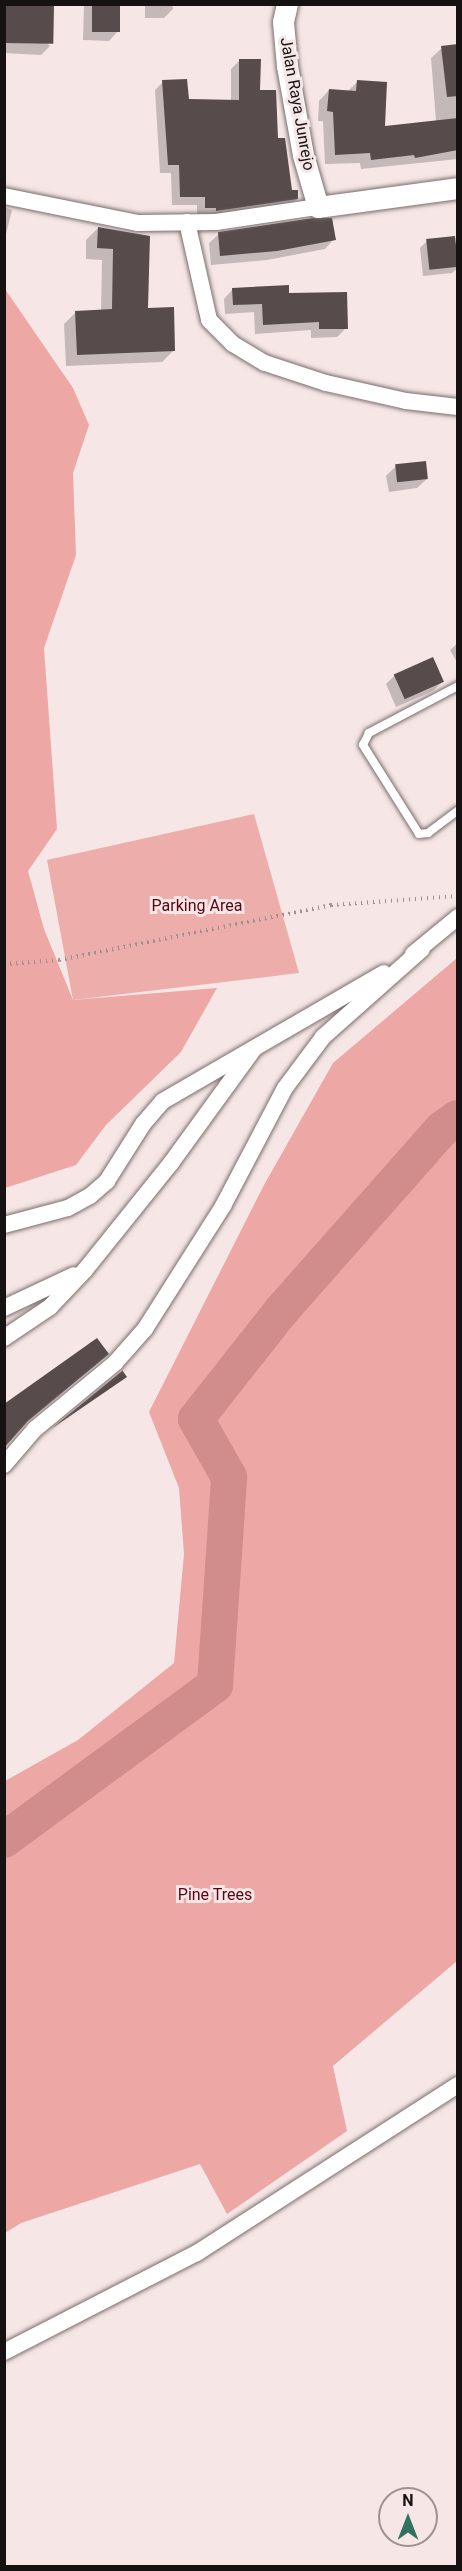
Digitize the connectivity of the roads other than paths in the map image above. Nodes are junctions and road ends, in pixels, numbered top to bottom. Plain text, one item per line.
1 (287, 4) edge
2 (458, 188) edge
3 (4, 196) edge
4 (318, 207) junction
5 (187, 222) junction
6 (458, 407) edge
7 (458, 686) edge
8 (458, 810) edge
9 (458, 917) edge
10 (422, 949) junction
11 (258, 1044) junction
12 (4, 1226) edge
13 (85, 1270) junction
14 (4, 1308) edge
15 (4, 1338) edge
16 (4, 1465) edge
17 (458, 2085) edge
18 (4, 2352) edge

1 - 4 street, Jalan Raya Junrejo
2 - 4 street
3 - 5 street
4 - 5 street
5 - 6 street
7 - 8 lane
9 - 10 street
10 - 11 street
10 - 16 street
11 - 12 street
11 - 13 street
13 - 14 street
13 - 15 street
17 - 18 street

